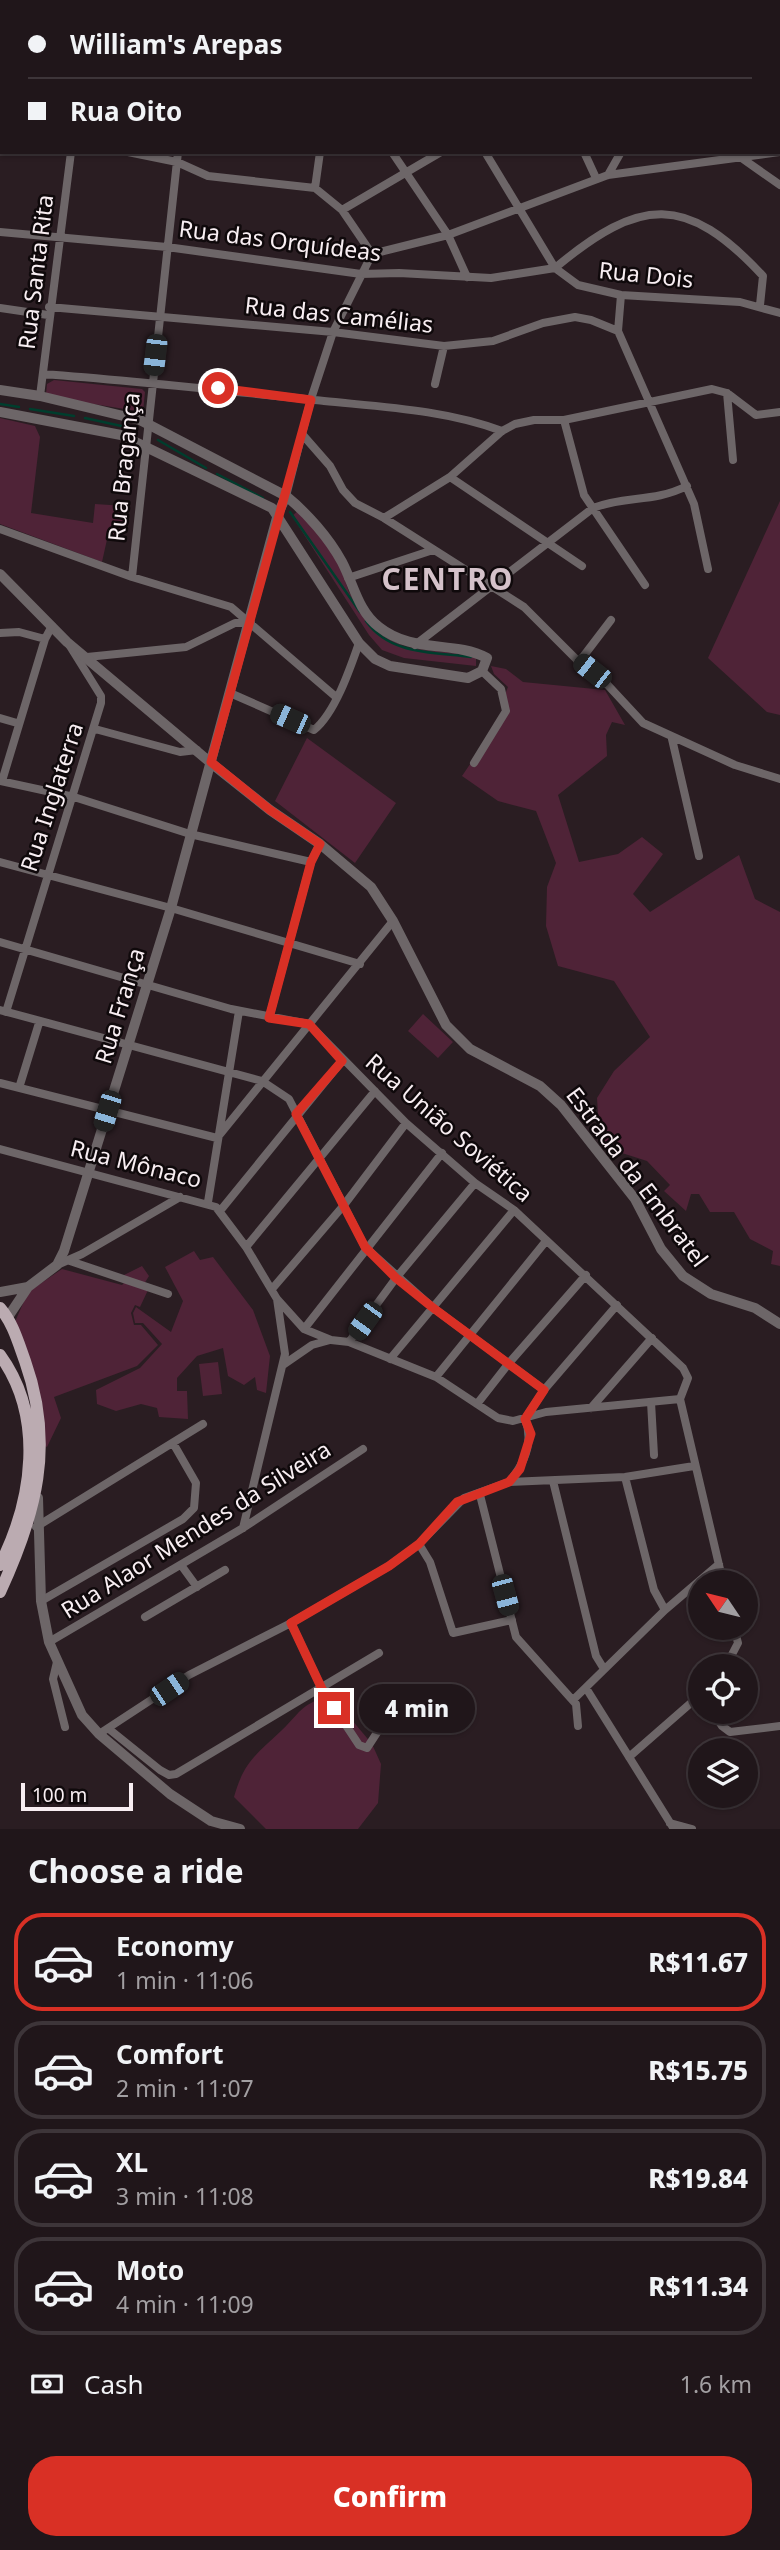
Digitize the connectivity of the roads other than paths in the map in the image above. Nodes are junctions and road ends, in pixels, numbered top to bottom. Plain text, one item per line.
1 (71, 154) edge
2 (148, 154) edge
3 (320, 154) edge
4 (394, 154) edge
5 (438, 154) edge
6 (486, 154) edge
7 (585, 154) edge
8 (620, 154) edge
9 (743, 155) edge
10 (177, 157) edge
11 (407, 172) junction
12 (608, 175) junction
13 (596, 178) junction
14 (780, 185) edge
15 (315, 188) junction
16 (520, 207) junction
17 (342, 210) junction
18 (0, 232) edge
19 (448, 235) junction
20 (60, 236) junction
21 (167, 247) junction
22 (372, 254) junction
23 (555, 268) junction
24 (361, 274) junction
25 (467, 277) junction
26 (621, 295) junction
27 (760, 305) junction
28 (0, 307) edge
29 (49, 311) junction
30 (780, 313) edge
31 (160, 315) junction
32 (618, 331) junction
33 (333, 332) junction
34 (444, 346) junction
35 (43, 374) junction
36 (152, 383) junction
37 (435, 384) dead end
38 (0, 390) edge
39 (727, 393) junction
40 (40, 396) junction
41 (311, 400) junction
42 (650, 401) junction
43 (0, 411) edge
44 (780, 412) edge
45 (564, 420) junction
46 (148, 424) junction
47 (502, 431) junction
48 (302, 434) junction
49 (145, 446) junction
50 (733, 460) dead end
51 (450, 477) junction
52 (687, 486) junction
53 (286, 496) junction
54 (593, 508) junction
55 (278, 514) junction
56 (384, 518) junction
57 (0, 529) edge
58 (549, 543) junction
59 (433, 550) junction
60 (582, 566) dead end
61 (708, 569) dead end
62 (0, 574) edge
63 (132, 577) junction
64 (348, 578) junction
65 (645, 585) dead end
66 (494, 587) junction
67 (611, 620) dead end
68 (251, 623) junction
69 (52, 626) junction
70 (0, 633) edge
71 (45, 639) junction
72 (67, 642) junction
73 (359, 643) junction
74 (415, 645) junction
75 (87, 657) junction
76 (579, 662) junction
77 (482, 671) junction
78 (230, 693) junction
79 (336, 697) junction
80 (0, 718) edge
81 (18, 723) junction
82 (95, 729) junction
83 (672, 739) junction
84 (198, 750) junction
85 (211, 762) junction
86 (474, 763) dead end
87 (780, 779) edge
88 (1, 782) edge
89 (74, 797) junction
90 (190, 834) junction
91 (320, 844) junction
92 (699, 856) dead end
93 (0, 862) edge
94 (311, 862) junction
95 (47, 873) junction
96 (171, 908) junction
97 (393, 921) junction
98 (0, 942) edge
99 (290, 943) junction
100 (25, 948) junction
101 (360, 964) junction
102 (147, 983) junction
103 (3, 1011) edge
104 (239, 1011) junction
105 (269, 1018) junction
106 (39, 1023) junction
107 (309, 1024) junction
108 (128, 1045) junction
109 (342, 1061) junction
110 (227, 1074) junction
111 (262, 1081) junction
112 (0, 1083) edge
113 (19, 1088) junction
114 (375, 1091) junction
115 (107, 1111) junction
116 (296, 1114) junction
117 (406, 1123) junction
118 (217, 1138) junction
119 (0, 1149) edge
120 (442, 1153) junction
121 (318, 1159) junction
122 (88, 1173) junction
123 (475, 1183) junction
124 (180, 1197) junction
125 (208, 1202) junction
126 (344, 1205) junction
127 (514, 1210) junction
128 (220, 1211) junction
129 (546, 1241) junction
130 (246, 1247) junction
131 (365, 1247) junction
132 (69, 1261) junction
133 (57, 1265) junction
134 (586, 1275) junction
135 (396, 1278) junction
136 (28, 1287) junction
137 (272, 1289) junction
138 (0, 1292) edge
139 (168, 1294) dead end
140 (277, 1299) junction
141 (617, 1305) junction
142 (432, 1307) junction
143 (3, 1317) edge
144 (780, 1324) edge
145 (304, 1329) junction
146 (470, 1334) junction
147 (652, 1338) junction
148 (331, 1340) junction
149 (349, 1342) junction
150 (0, 1354) edge
151 (390, 1359) junction
152 (509, 1363) junction
153 (284, 1365) junction
154 (436, 1377) junction
155 (544, 1390) junction
156 (680, 1399) junction
157 (651, 1402) junction
158 (478, 1404) junction
159 (591, 1408) junction
160 (525, 1419) junction
161 (204, 1424) dead end
162 (173, 1443) junction
163 (363, 1449) dead end
164 (654, 1455) dead end
165 (694, 1466) junction
166 (625, 1477) junction
167 (553, 1481) junction
168 (509, 1482) junction
169 (38, 1487) junction
170 (480, 1495) junction
171 (36, 1527) junction
172 (243, 1528) junction
173 (419, 1544) junction
174 (719, 1564) junction
175 (0, 1565) edge
176 (181, 1565) junction
177 (225, 1570) dead end
178 (720, 1570) edge
179 (197, 1587) junction
180 (0, 1592) edge
181 (41, 1601) junction
182 (665, 1610) junction
183 (145, 1617) dead end
184 (512, 1620) junction
185 (291, 1623) junction
186 (49, 1642) junction
187 (379, 1653) dead end
188 (57, 1662) junction
189 (604, 1669) junction
190 (586, 1688) junction
191 (322, 1689) junction
192 (573, 1700) junction
193 (397, 1702) dead end
194 (688, 1705) edge
195 (720, 1724) edge
196 (578, 1726) dead end
197 (780, 1726) edge
198 (65, 1727) dead end
199 (109, 1728) junction
200 (99, 1734) junction
201 (629, 1756) junction
202 (672, 1826) edge
203 (240, 1829) edge
204 (692, 1829) edge

1 - 20 street, Rua Santa Rita
2 - 10 street
3 - 15 street
4 - 11 street
5 - 11 street
6 - 16 street
7 - 13 street
8 - 12 street
9 - 12 street
9 - 14 street
10 - 15 street
10 - 21 street, Rua Bragança
11 - 17 street
11 - 19 street
12 - 13 street
13 - 16 street
15 - 17 street
16 - 19 street
16 - 23 street
17 - 22 street
18 - 20 street, Rua das Orquídeas
19 - 22 street
19 - 25 street
20 - 21 street, Rua das Orquídeas
20 - 29 street, Rua Santa Rita
21 - 24 street, Rua das Orquídeas
21 - 31 street, Rua Bragança
22 - 24 street
23 - 25 street, Rua das Orquídeas
23 - 26 street, Rua Dois
23 - 27 street, Rua Dois
24 - 25 street, Rua das Orquídeas
24 - 33 street
26 - 27 street, Rua Dois
26 - 32 street
27 - 30 street, Rua Dois
28 - 29 street, Rua das Camélias
29 - 31 street, Rua das Camélias
29 - 35 street, Rua Santa Rita
31 - 33 street, Rua das Camélias
31 - 36 street, Rua Bragança
32 - 34 street, Rua das Camélias
32 - 42 street
33 - 34 street, Rua das Camélias
33 - 41 street
34 - 37 street
35 - 36 street
35 - 40 street, Rua Santa Rita
36 - 41 street
36 - 46 street, Rua Bragança
38 - 40 street
39 - 42 street
39 - 44 street
39 - 50 street
40 - 46 street
41 - 47 street
41 - 48 street
42 - 45 street
42 - 52 street
43 - 49 street
45 - 47 street
45 - 54 street
46 - 49 street, Rua Bragança
46 - 53 street
47 - 51 street
48 - 53 street
48 - 56 street
49 - 55 street
49 - 63 street, Rua Bragança
51 - 56 street
51 - 58 street
52 - 54 street
52 - 61 street
53 - 55 street, Rua França
53 - 64 street
54 - 58 street
54 - 65 street
55 - 68 street, Rua França
55 - 73 street
56 - 59 street
57 - 63 street
58 - 60 street
58 - 66 street
59 - 64 street
59 - 66 street
62 - 69 street, Estrada da Embratel
63 - 68 street
64 - 74 street
66 - 74 street
66 - 76 street
67 - 76 street
68 - 75 street
68 - 78 street, Rua França
68 - 79 street
69 - 71 street
69 - 72 street, Estrada da Embratel
70 - 71 street
71 - 81 street
72 - 75 street, Estrada da Embratel
72 - 82 street, Rua Inglaterra
73 - 77 street
73 - 79 street
74 - 77 street
75 - 84 street, Estrada da Embratel
76 - 83 street
77 - 86 street
78 - 79 street
78 - 85 street, Rua França
80 - 81 street
81 - 88 street
82 - 84 street
82 - 89 street, Rua Inglaterra
83 - 87 street
83 - 92 street
84 - 85 street, Estrada da Embratel
85 - 90 street, Rua França
85 - 91 street, Estrada da Embratel
88 - 89 street
89 - 90 street
89 - 95 street, Rua Inglaterra
90 - 94 street
90 - 96 street, Rua França
91 - 94 street
91 - 97 street, Estrada da Embratel
93 - 95 street
94 - 99 street
95 - 96 street
95 - 100 street, Rua Inglaterra
96 - 99 street
96 - 102 street, Rua França
97 - 101 street
97 - 144 street, Estrada da Embratel
98 - 100 street
99 - 101 street
99 - 105 street
100 - 102 street
100 - 103 street, Rua Inglaterra
101 - 107 street
102 - 104 street
102 - 108 street, Rua França
103 - 106 street
104 - 105 street
104 - 110 street
105 - 107 street
106 - 108 street
106 - 113 street
107 - 109 street, Rua União Soviética
107 - 111 street
108 - 110 street
108 - 115 street, Rua França
109 - 114 street, Rua União Soviética
109 - 116 street
110 - 111 street
110 - 118 street
111 - 116 street
111 - 118 street
112 - 113 street
113 - 115 street
114 - 117 street, Rua União Soviética
114 - 121 street
115 - 118 street
115 - 122 street, Rua França
116 - 121 street
116 - 128 street
117 - 120 street, Rua União Soviética
117 - 126 street
118 - 125 street
119 - 122 street, Rua Mônaco
120 - 123 street, Rua União Soviética
120 - 131 street
121 - 126 street
121 - 130 street
122 - 124 street, Rua Mônaco
122 - 133 street, Rua França
123 - 127 street, Rua União Soviética
123 - 135 street
124 - 125 street, Rua Mônaco
124 - 132 street
125 - 128 street, Rua Mônaco
126 - 131 street
126 - 137 street
127 - 129 street, Rua União Soviética
127 - 142 street
128 - 130 street, Rua Mônaco
129 - 134 street, Rua União Soviética
129 - 146 street
130 - 137 street, Rua Mônaco
131 - 135 street
131 - 145 street
132 - 133 street
132 - 139 street
133 - 136 street
134 - 141 street, Rua União Soviética
134 - 152 street
135 - 142 street
135 - 149 street
136 - 138 street
136 - 143 street
137 - 140 street, Rua Mônaco
140 - 145 street, Rua Mônaco
140 - 153 street
141 - 147 street, Rua União Soviética
141 - 155 street
142 - 146 street
142 - 151 street
143 - 169 main road
145 - 148 street, Rua Mônaco
146 - 152 street
146 - 154 street
147 - 156 street, Rua União Soviética
147 - 159 street
148 - 149 street, Rua Mônaco
148 - 153 street
149 - 151 street, Rua Mônaco
150 - 175 main road
151 - 154 street, Rua Mônaco
152 - 155 street
152 - 158 street
153 - 172 street
154 - 158 street, Rua Mônaco
155 - 160 street
156 - 157 street, Rua Mônaco
156 - 165 street
157 - 159 street, Rua Mônaco
157 - 164 street
158 - 160 street, Rua Mônaco
159 - 160 street, Rua Mônaco
160 - 168 street
161 - 162 street
162 - 171 street
162 - 181 street
163 - 172 street, Rua Alaor Mendes da Silveira
165 - 166 street
165 - 174 street
166 - 167 street
166 - 182 street
167 - 168 street
167 - 189 street
168 - 170 street
169 - 171 street
169 - 180 main road
170 - 173 street
170 - 184 street
171 - 181 street
172 - 176 street, Rua Alaor Mendes da Silveira
173 - 184 street
173 - 185 street
174 - 178 street
174 - 182 street
176 - 179 street
176 - 186 street, Rua Alaor Mendes da Silveira
177 - 179 street
179 - 183 street
181 - 186 street
182 - 189 street
184 - 192 street
185 - 191 street
185 - 199 street
186 - 188 street
187 - 191 street
188 - 198 street
188 - 200 street
189 - 190 street
190 - 192 street
190 - 201 street
191 - 193 street
191 - 199 street
192 - 196 street
194 - 201 street
195 - 197 street
199 - 200 street
200 - 203 street
201 - 202 street
202 - 204 street

